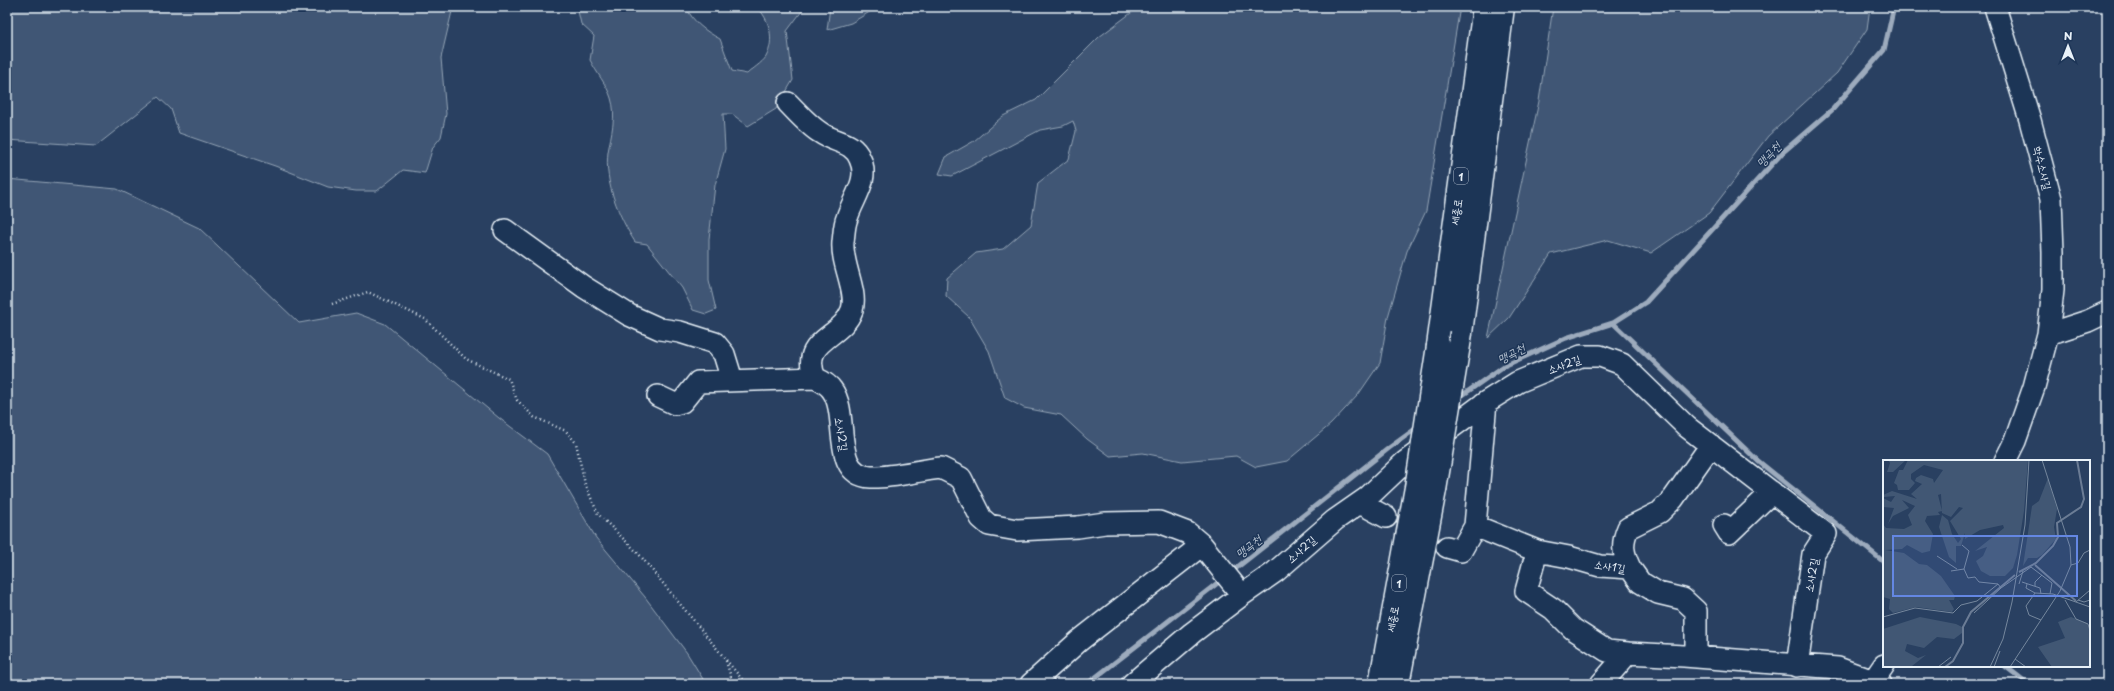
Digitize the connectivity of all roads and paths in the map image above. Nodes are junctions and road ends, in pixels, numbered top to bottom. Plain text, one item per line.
1 (1484, 7) edge
2 (1503, 7) edge
3 (1995, 7) edge
4 (788, 103) dead end
5 (505, 230) dead end
6 (332, 304) dead end
7 (2107, 312) edge
8 (2048, 334) junction
9 (815, 378) junction
10 (732, 380) junction
11 (658, 396) dead end
12 (1486, 402) junction
13 (1711, 445) junction
14 (2006, 460) edge
15 (1426, 486) junction
16 (1772, 492) junction
17 (1360, 503) junction
18 (1386, 517) dead end
19 (1724, 525) dead end
20 (1475, 526) junction
21 (1204, 547) junction
22 (1447, 547) dead end
23 (1537, 552) junction
24 (1630, 568) junction
25 (1239, 592) junction
26 (1628, 654) junction
27 (1696, 657) junction
28 (725, 659) junction
29 (1797, 666) junction
30 (1877, 678) edge
31 (733, 684) edge
32 (746, 684) edge
33 (1031, 684) edge
34 (1132, 684) edge
35 (1380, 684) edge
36 (1398, 684) edge
37 (1601, 684) edge

1 - 15 main road, 세종로 / 1, bridge
2 - 15 main road, 세종로 / 1, bridge
3 - 8 street, 학수소사길
4 - 9 street
5 - 10 street
6 - 28 path
7 - 8 street
8 - 14 street, 학수소사길
9 - 10 street
9 - 21 street, 소사2길
10 - 11 street
12 - 13 street, 소사2길
12 - 17 street, 소사2길
12 - 20 street
13 - 16 street, 소사2길
13 - 24 street
15 - 35 main road, 세종로 / 1
15 - 36 main road, 세종로 / 1
16 - 19 street
16 - 29 street, 소사2길
17 - 18 street
17 - 25 street, 소사2길
20 - 22 street
20 - 23 street, 소사1길
21 - 25 street, 소사2길
21 - 33 street
23 - 24 street, 소사1길
23 - 26 street
24 - 27 street, 소사1길
25 - 34 street
26 - 27 street
26 - 37 street
27 - 29 street
28 - 31 path
28 - 32 path
29 - 30 street

